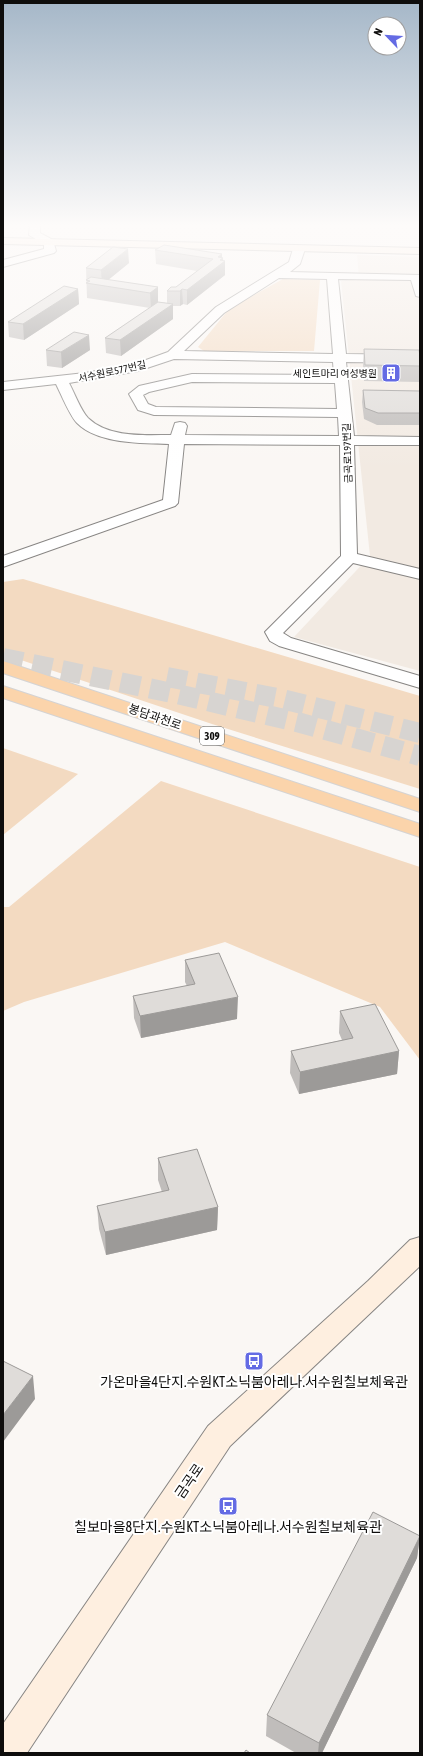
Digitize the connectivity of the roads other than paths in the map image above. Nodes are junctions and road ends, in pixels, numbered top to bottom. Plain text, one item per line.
1 (228, 305) edge
2 (335, 305) edge
3 (173, 355) junction
4 (340, 357) junction
5 (420, 359) edge
6 (342, 379) junction
7 (61, 381) junction
8 (3, 386) edge
9 (183, 413) junction
10 (345, 413) junction
11 (177, 439) junction
12 (347, 440) junction
13 (420, 440) edge
14 (349, 557) junction
15 (3, 562) edge
16 (420, 574) edge
17 (3, 667) edge
18 (420, 682) edge
19 (3, 692) edge
20 (420, 806) edge
21 (420, 831) edge
22 (420, 1248) edge
23 (5, 1753) edge

1 - 3 street, 서수원로577번길
2 - 4 street, 금곡로197번길
3 - 4 street
3 - 7 street, 서수원로577번길
4 - 5 street
4 - 6 street, 금곡로197번길
6 - 9 street
6 - 10 street, 금곡로197번길
7 - 8 street, 서수원로577번길
7 - 11 street
9 - 10 street
9 - 11 street
10 - 12 street, 금곡로197번길
11 - 12 street
11 - 15 street
12 - 13 street
12 - 14 street, 금곡로197번길
14 - 16 street
14 - 18 street
17 - 20 highway, 봉담과천로 / 309
19 - 21 highway, 봉담과천로 / 309
22 - 23 main road, 금곡로

